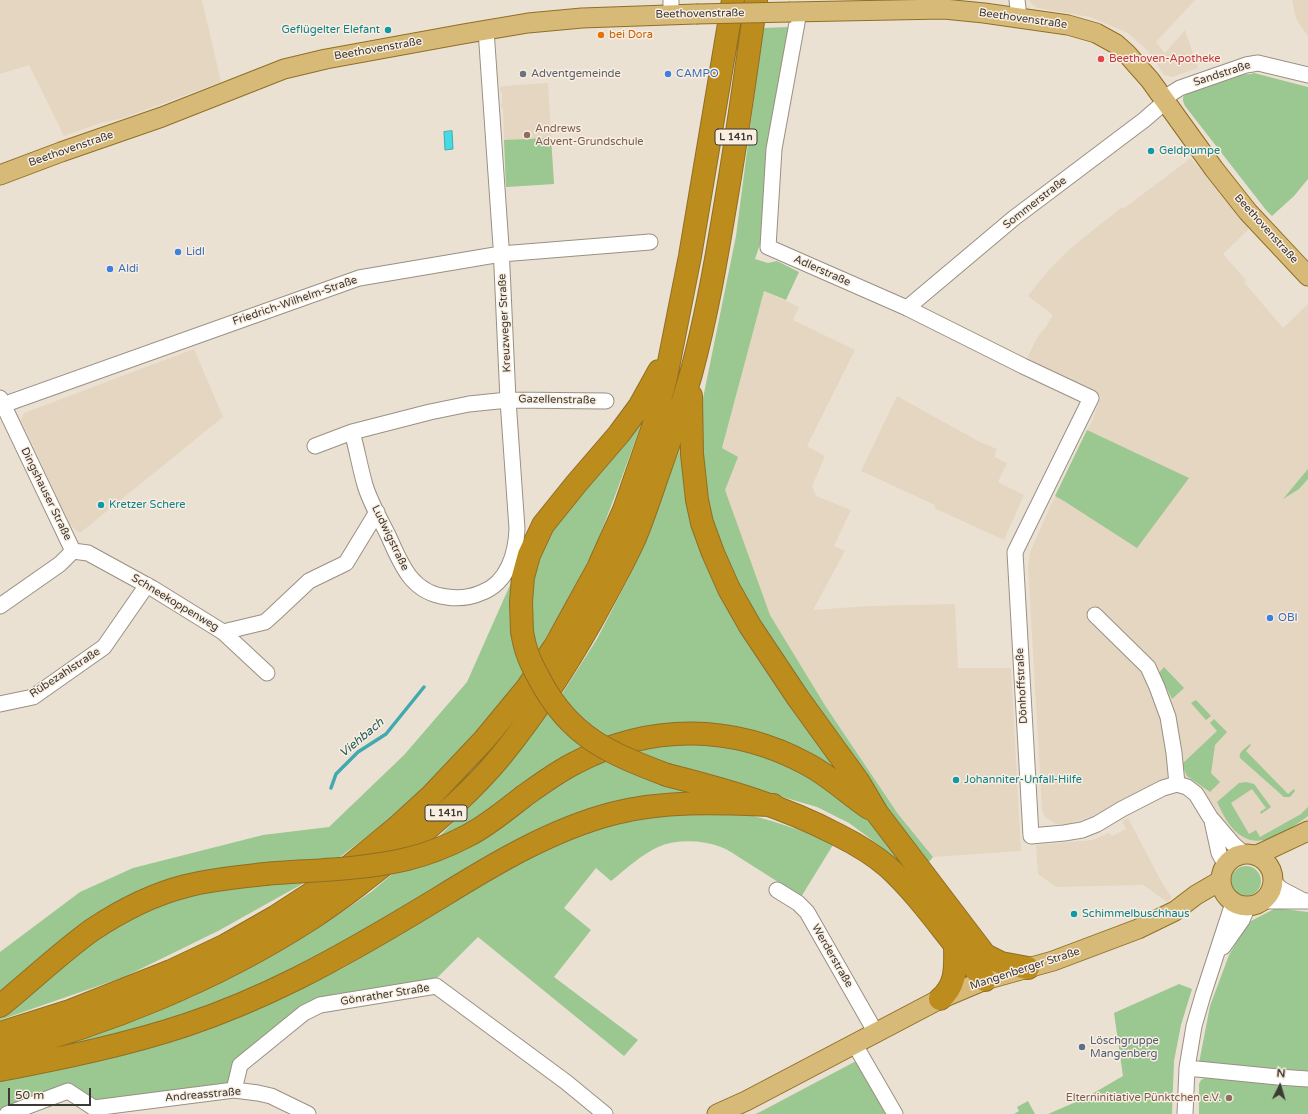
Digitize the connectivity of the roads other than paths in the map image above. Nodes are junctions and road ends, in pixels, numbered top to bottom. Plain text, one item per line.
1 (734, 0) edge
2 (756, 0) edge
3 (671, 7) edge
4 (1018, 9) edge
5 (795, 12) junction
6 (486, 30) junction
7 (1308, 75) edge
8 (1168, 97) junction
9 (0, 174) edge
10 (650, 242) dead end
11 (501, 254) junction
12 (1308, 276) edge
13 (907, 308) junction
14 (673, 346) junction
15 (691, 372) junction
16 (1091, 398) joint
17 (508, 400) junction
18 (606, 401) dead end
19 (1, 403) edge
20 (352, 432) junction
21 (315, 446) dead end
22 (377, 512) junction
23 (73, 551) junction
24 (147, 586) junction
25 (473, 596) joint
26 (0, 606) edge
27 (1095, 615) dead end
28 (224, 632) junction
29 (267, 673) dead end
30 (0, 704) edge
31 (1177, 784) junction
32 (773, 805) junction
33 (877, 813) junction
34 (1210, 816) junction
35 (1308, 832) edge
36 (1250, 854) junction
37 (1272, 875) junction
38 (777, 890) dead end
39 (1236, 892) junction
40 (1305, 901) edge
41 (955, 944) junction
42 (985, 955) junction
43 (1028, 968) junction
44 (985, 980) junction
45 (940, 999) junction
46 (0, 1006) edge
47 (0, 1033) edge
48 (876, 1033) junction
49 (855, 1045) junction
50 (0, 1052) edge
51 (1187, 1068) junction
52 (0, 1070) edge
53 (1308, 1078) edge
54 (234, 1090) junction
55 (7, 1114) edge
56 (308, 1114) edge
57 (605, 1114) edge
58 (717, 1114) edge
59 (895, 1114) edge
60 (1185, 1114) edge

1 - 14 highway, L 141n
2 - 15 highway, L 141n
3 - 5 main road, Beethovenstraße, bridge
3 - 6 main road, Beethovenstraße
4 - 5 main road, Beethovenstraße
4 - 8 main road, Beethovenstraße
5 - 13 street, Adlerstraße
6 - 9 main road, Beethovenstraße
6 - 11 street, Kreuzweger Straße
7 - 8 street, Sandstraße
8 - 12 main road, Beethovenstraße
8 - 13 street, Sommerstraße
10 - 11 street, Friedrich-Wilhelm-Straße
11 - 17 street, Kreuzweger Straße
11 - 19 street, Friedrich-Wilhelm-Straße
13 - 16 street, Adlerstraße
14 - 32 highway, bridge
14 - 47 highway, L 141n
15 - 33 highway
15 - 50 highway, L 141n
16 - 31 street, Dönhoffstraße
17 - 18 street, Gazellenstraße
17 - 20 street
17 - 25 street, Kreuzweger Straße
19 - 23 street, Dingshauser Straße
20 - 21 street
20 - 22 street, Ludwigstraße
22 - 25 street, Ludwigstraße
22 - 28 street
23 - 24 street, Schneekoppenweg
23 - 26 street, Dingshauser Straße
24 - 28 street, Schneekoppenweg
24 - 30 street, Rübezahlstraße
27 - 31 street
28 - 29 street, Schneekoppenweg
31 - 34 street
32 - 41 highway
32 - 52 highway
33 - 42 highway
33 - 46 highway, bridge
34 - 36 street
34 - 39 street
35 - 36 main road
35 - 37 main road
36 - 37 main road
36 - 39 main road, Mangenberger Straße
37 - 39 main road
37 - 40 street
38 - 48 street, Werderstraße
39 - 40 street
39 - 43 main road, Mangenberger Straße
39 - 51 street
41 - 44 highway
41 - 45 highway
42 - 43 highway
42 - 44 highway
43 - 44 main road, Mangenberger Straße
44 - 45 main road, Mangenberger Straße
45 - 48 main road, Mangenberger Straße
48 - 49 main road, Mangenberger Straße
49 - 58 main road, Mangenberger Straße
49 - 59 street
51 - 53 street
51 - 60 street
54 - 55 street, Andreasstraße
54 - 56 street, Andreasstraße
54 - 57 street, Gönrather Straße

